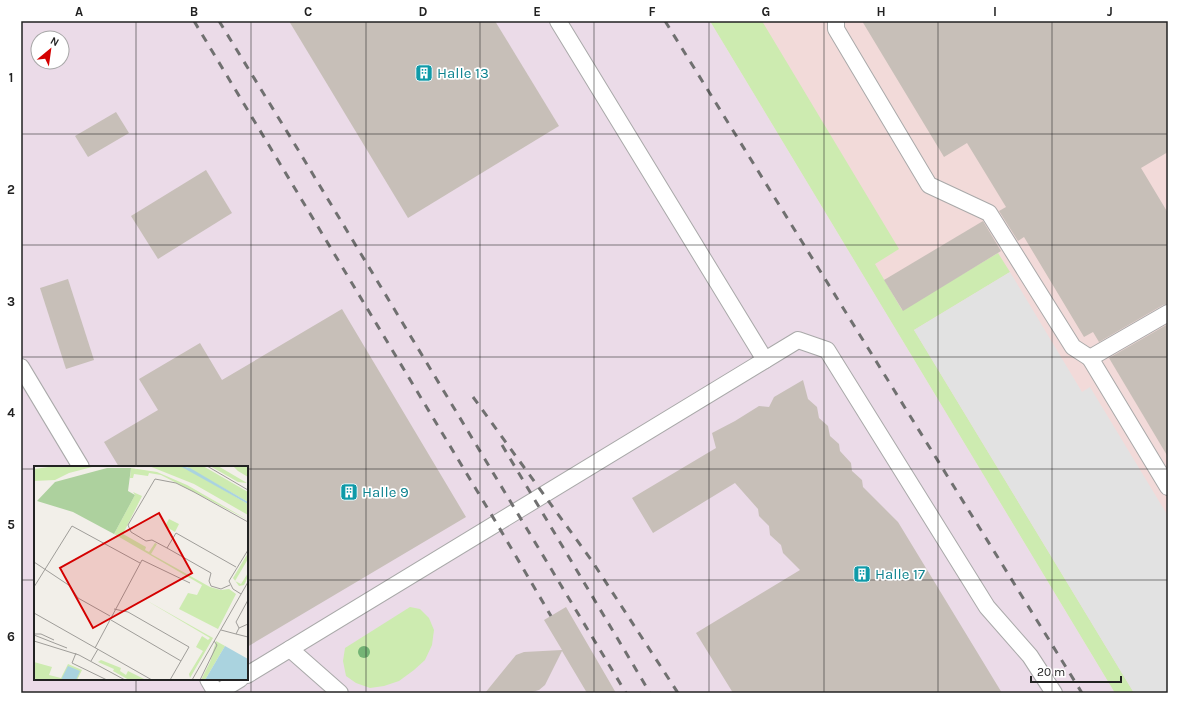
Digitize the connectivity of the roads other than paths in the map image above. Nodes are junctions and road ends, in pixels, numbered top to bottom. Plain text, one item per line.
1 (558, 21) edge
2 (836, 21) edge
3 (1168, 312) edge
4 (1090, 358) junction
5 (765, 360) junction
6 (21, 367) edge
7 (80, 466) edge
8 (1168, 487) edge
9 (290, 649) junction
10 (248, 674) edge
11 (209, 680) edge
12 (238, 680) edge
13 (216, 693) edge
14 (340, 693) edge
15 (1054, 693) edge

1 - 5 lane
2 - 4 lane
3 - 4 lane
4 - 8 lane
5 - 9 lane
5 - 15 lane
6 - 7 lane
9 - 10 lane
9 - 14 lane
11 - 13 lane
12 - 13 lane

